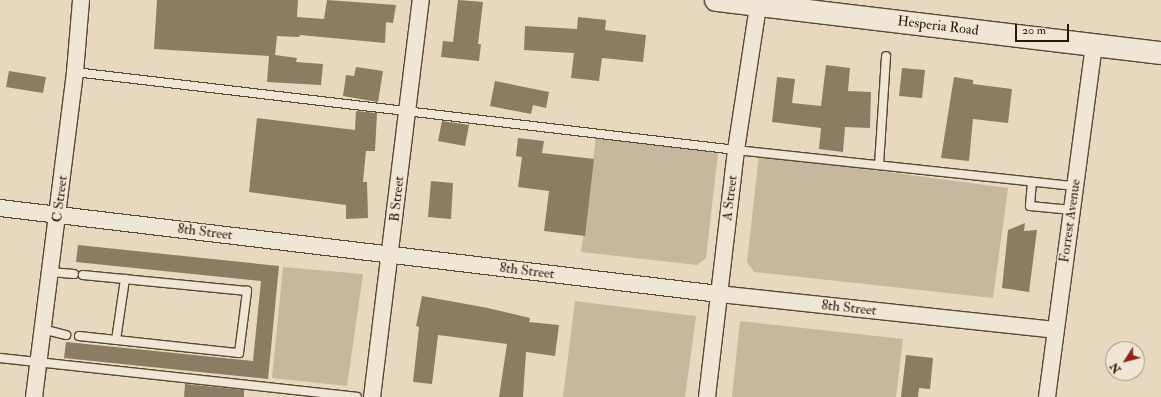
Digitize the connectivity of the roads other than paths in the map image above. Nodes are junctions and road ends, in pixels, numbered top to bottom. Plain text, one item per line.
1 (81, 0) edge
2 (421, 0) edge
3 (716, 0) edge
4 (758, 3) edge
5 (1094, 44) junction
6 (1161, 53) edge
7 (886, 56) dead end
8 (75, 72) junction
9 (406, 111) junction
10 (736, 150) junction
11 (879, 165) junction
12 (1032, 182) junction
13 (1074, 186) junction
14 (0, 208) edge
15 (1072, 210) junction
16 (58, 214) junction
17 (391, 255) junction
18 (50, 272) junction
19 (74, 274) dead end
20 (83, 275) dead end
21 (125, 279) junction
22 (719, 294) junction
23 (42, 329) junction
24 (1054, 330) junction
25 (66, 335) dead end
26 (79, 336) dead end
27 (116, 340) junction
28 (0, 358) edge
29 (38, 364) junction
30 (34, 397) edge
31 (357, 397) edge
32 (372, 397) edge
33 (707, 397) edge
34 (1047, 397) edge

1 - 8 street, C Street
2 - 9 street, B Street
3 - 4 main road, Hesperia Road
4 - 5 main road, Hesperia Road
4 - 10 street, A Street
5 - 6 main road, Hesperia Road
5 - 13 street, Forrest Avenue
7 - 11 lane
8 - 9 lane
8 - 16 street, C Street
9 - 10 lane
9 - 17 street, B Street
10 - 11 lane
10 - 22 street, A Street
11 - 12 lane
12 - 13 lane
12 - 15 lane
13 - 15 street, Forrest Avenue
14 - 16 street, 8th Street
15 - 24 street, Forrest Avenue
16 - 17 street, 8th Street
16 - 18 street, C Street
17 - 22 street, 8th Street
17 - 32 street, B Street
18 - 19 lane
18 - 23 street, C Street
20 - 21 lane
21 - 27 lane
21 - 27 lane
22 - 24 street, 8th Street
22 - 33 street, A Street
23 - 25 lane
23 - 29 street, C Street
24 - 34 street, Forrest Avenue
26 - 27 lane
28 - 29 lane
29 - 30 street, C Street
29 - 31 lane

